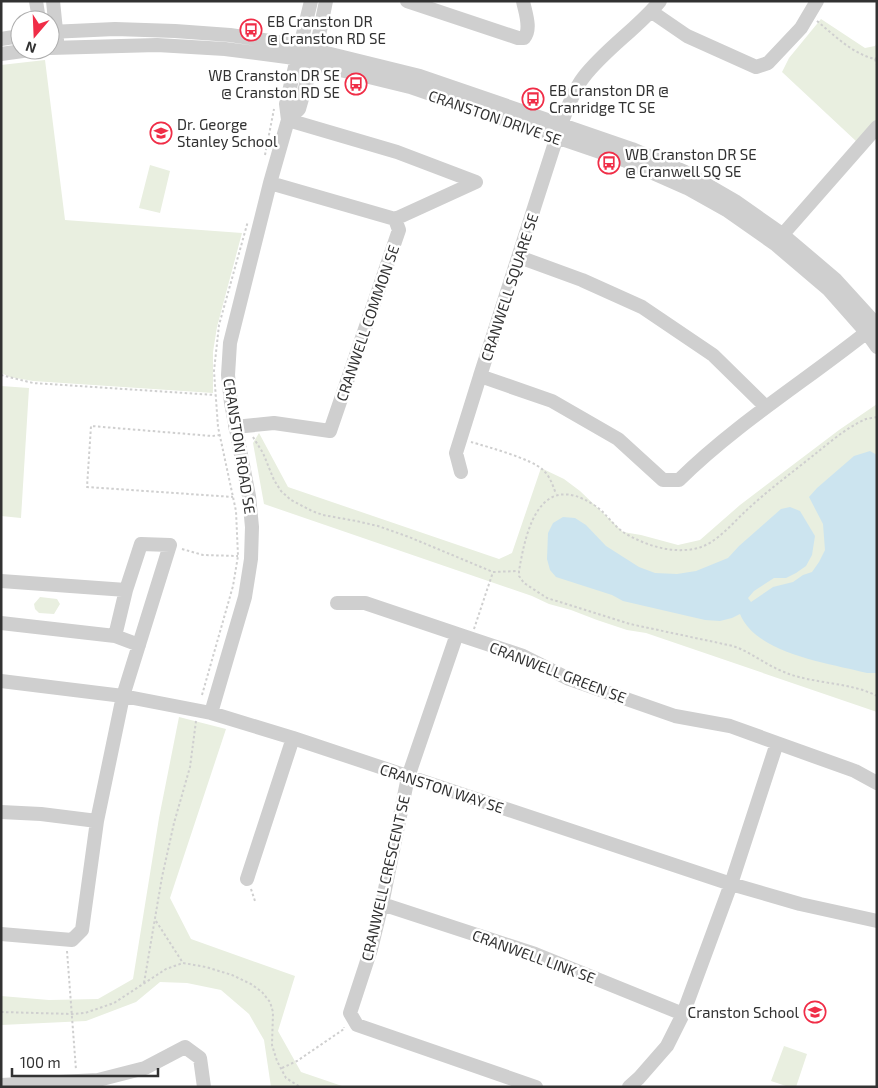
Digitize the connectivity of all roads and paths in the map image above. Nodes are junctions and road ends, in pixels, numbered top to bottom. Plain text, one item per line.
1 (311, 1) edge
2 (326, 1) edge
3 (408, 1) edge
4 (523, 1) edge
5 (817, 1) edge
6 (656, 7) edge
7 (810, 15) junction
8 (60, 32) edge
9 (60, 47) edge
10 (299, 53) junction
11 (314, 57) junction
12 (876, 59) edge
13 (877, 65) edge
14 (288, 120) junction
15 (561, 124) junction
16 (877, 127) edge
17 (557, 139) junction
18 (270, 183) junction
19 (395, 219) junction
20 (779, 239) junction
21 (519, 257) junction
22 (874, 327) edge
23 (877, 347) edge
24 (1, 375) edge
25 (480, 376) junction
26 (215, 395) dead end
27 (766, 407) junction
28 (877, 417) edge
29 (235, 427) junction
30 (220, 435) dead end
31 (253, 437) dead end
32 (460, 440) junction
33 (461, 472) dead end
34 (556, 494) junction
35 (233, 497) dead end
36 (170, 545) junction
37 (238, 556) dead end
38 (519, 571) junction
39 (493, 572) junction
40 (1, 581) edge
41 (126, 590) junction
42 (336, 603) dead end
43 (1, 623) edge
44 (473, 631) dead end
45 (457, 634) junction
46 (115, 636) junction
47 (139, 645) junction
48 (1, 681) edge
49 (122, 696) junction
50 (877, 696) edge
51 (211, 714) junction
52 (196, 719) dead end
53 (293, 738) junction
54 (777, 743) junction
55 (408, 777) junction
56 (877, 784) edge
57 (1, 812) edge
58 (97, 821) junction
59 (247, 879) dead end
60 (731, 884) junction
61 (382, 904) junction
62 (155, 920) junction
63 (877, 921) edge
64 (1, 934) edge
65 (67, 951) dead end
66 (183, 964) junction
67 (144, 983) junction
68 (1, 1012) edge
69 (350, 1013) junction
70 (72, 1014) junction
71 (683, 1014) junction
72 (281, 1068) junction
73 (76, 1082) junction
74 (1, 1085) edge
75 (204, 1087) edge
76 (300, 1087) edge
77 (536, 1087) edge
78 (629, 1087) edge

1 - 10 street, CRANSTON ROAD SE
2 - 11 street, CRANSTON ROAD SE
3 - 4 street
5 - 7 street
6 - 7 street
6 - 15 street, CRANWELL SQUARE SE
7 - 12 path
8 - 10 street, CRANSTON DRIVE SE
9 - 10 street, CRANSTON DRIVE SE
10 - 11 street, CRANSTON DRIVE SE
10 - 14 street, CRANSTON ROAD SE
11 - 14 street, CRANSTON ROAD SE
11 - 15 street, CRANSTON DRIVE SE
11 - 17 street, CRANSTON DRIVE SE
12 - 13 path
14 - 18 street, CRANSTON ROAD SE
14 - 19 street
15 - 17 street, CRANWELL SQUARE SE
15 - 20 street, CRANSTON DRIVE SE
16 - 20 street
17 - 20 street, CRANSTON DRIVE SE
17 - 21 street, CRANWELL SQUARE SE
18 - 19 street
18 - 29 street, CRANSTON ROAD SE
19 - 29 street, CRANWELL COMMON SE
20 - 22 street, CRANSTON DRIVE SE
21 - 25 street, CRANWELL SQUARE SE
21 - 27 street
22 - 23 street, CRANSTON DRIVE SE
22 - 27 street, CRANWELL SQUARE SE
24 - 26 path
25 - 27 street, CRANWELL SQUARE SE
25 - 32 street
28 - 34 path
29 - 51 street, CRANSTON ROAD SE
30 - 35 path
31 - 39 path
32 - 33 street
32 - 34 path
34 - 38 path
36 - 37 path
36 - 41 street
36 - 47 street
38 - 39 path
38 - 50 path
39 - 44 path
40 - 41 street
41 - 46 street
42 - 45 street, CRANWELL GREEN SE
43 - 46 street
45 - 54 street, CRANWELL GREEN SE
45 - 55 street
46 - 47 street
47 - 49 street
48 - 49 street, CRANSTON WAY SE
49 - 51 street, CRANSTON WAY SE
49 - 58 street
51 - 53 street, CRANSTON WAY SE
52 - 62 path
53 - 55 street, CRANSTON WAY SE
53 - 59 street
54 - 56 street, CRANWELL GREEN SE
54 - 60 street
55 - 60 street, CRANSTON WAY SE
55 - 61 street, CRANWELL CRESCENT SE
57 - 58 street
58 - 64 street
60 - 63 street, CRANSTON WAY SE
60 - 71 street
61 - 69 street, CRANWELL CRESCENT SE
61 - 71 street, CRANWELL LINK SE
62 - 66 path
62 - 67 path
65 - 70 path
66 - 67 path
66 - 72 path
67 - 70 path
68 - 70 path
69 - 72 path
69 - 77 street
70 - 73 path
71 - 78 street
72 - 76 path
73 - 74 street
73 - 75 street

